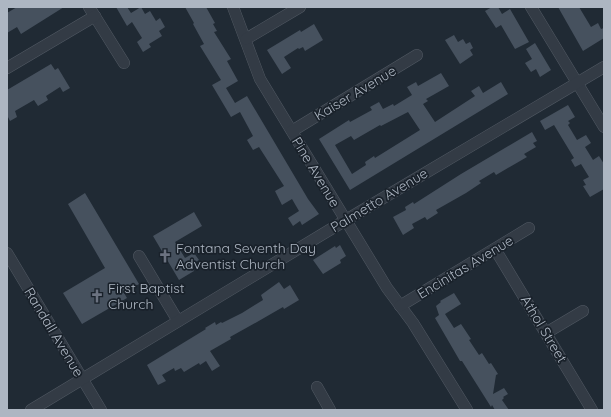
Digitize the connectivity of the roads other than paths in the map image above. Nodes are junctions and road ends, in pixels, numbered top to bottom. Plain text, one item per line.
1 (233, 7) edge
2 (300, 7) edge
3 (531, 7) edge
4 (92, 12) edge
5 (246, 39) junction
6 (418, 55) dead end
7 (124, 63) dead end
8 (604, 67) edge
9 (7, 68) edge
10 (577, 83) junction
11 (604, 127) edge
12 (292, 131) junction
13 (346, 220) junction
14 (529, 228) dead end
15 (495, 249) junction
16 (7, 253) edge
17 (140, 256) dead end
18 (400, 306) junction
19 (583, 312) dead end
20 (178, 321) junction
21 (546, 333) junction
22 (82, 379) junction
23 (316, 388) dead end
24 (31, 410) edge
25 (101, 410) edge
26 (330, 410) edge
27 (466, 410) edge
28 (592, 410) edge

1 - 5 street, Pine Avenue
2 - 5 street
3 - 10 street
4 - 7 street
4 - 9 street
5 - 12 street, Pine Avenue
6 - 12 street, Kaiser Avenue
8 - 10 street, Palmetto Avenue
10 - 11 street
10 - 13 street, Palmetto Avenue
12 - 13 street, Pine Avenue
13 - 18 street, Pine Avenue
13 - 20 street, Palmetto Avenue
14 - 15 street, Encinitas Avenue
15 - 18 street, Encinitas Avenue
15 - 21 street, Athol Street
16 - 22 street, Randall Avenue
17 - 20 street
18 - 27 street, Pine Avenue
19 - 21 street
20 - 22 street, Palmetto Avenue
21 - 28 street, Athol Street
22 - 24 street, Palmetto Avenue
22 - 25 street, Randall Avenue
23 - 26 street

